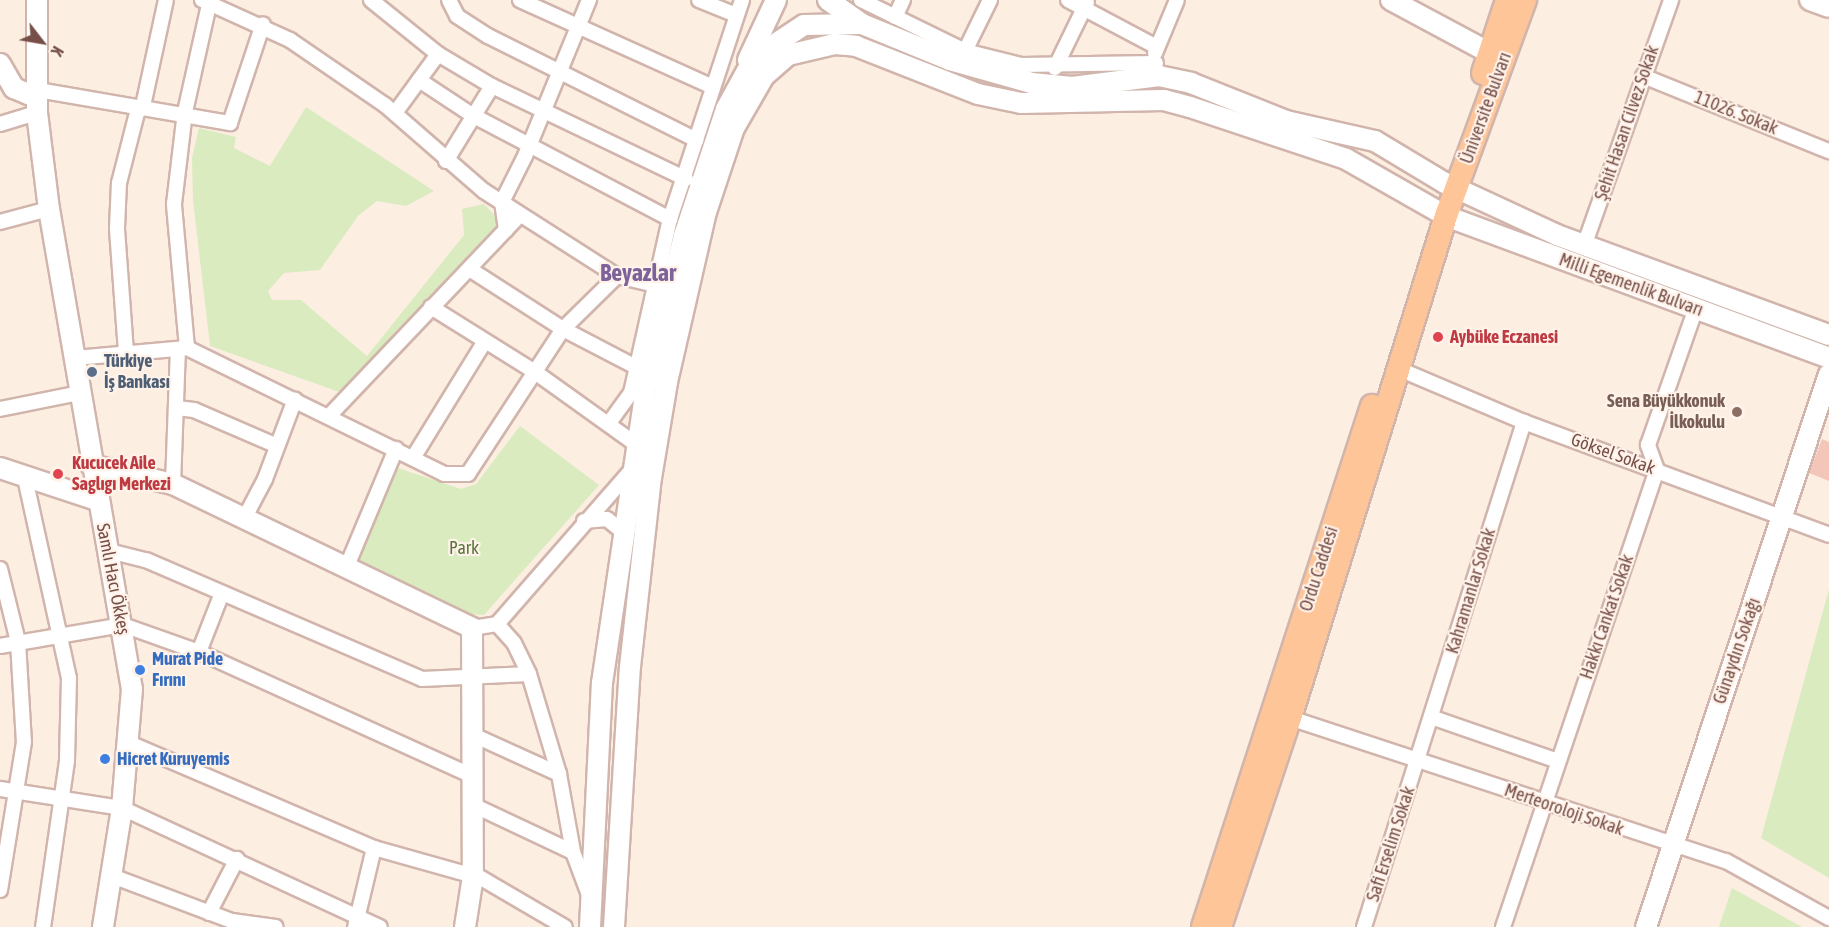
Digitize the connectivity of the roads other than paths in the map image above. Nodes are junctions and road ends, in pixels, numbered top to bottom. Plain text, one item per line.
1 (37, 0) edge
2 (166, 0) edge
3 (207, 0) edge
4 (371, 0) edge
5 (449, 0) edge
6 (520, 0) edge
7 (589, 0) edge
8 (699, 0) edge
9 (742, 0) edge
10 (776, 0) edge
11 (828, 0) edge
12 (861, 0) edge
13 (903, 0) edge
14 (990, 0) edge
15 (1068, 0) edge
16 (1177, 0) edge
17 (1391, 0) edge
18 (1507, 0) edge
19 (1525, 0) edge
20 (1671, 0) edge
21 (1810, 0) edge
22 (1086, 4) edge
23 (1829, 8) edge
24 (736, 15) junction
25 (895, 16) junction
26 (579, 23) junction
27 (263, 24) junction
28 (862, 24) junction
29 (1155, 46) junction
30 (965, 51) junction
31 (1490, 53) junction
32 (438, 54) junction
33 (0, 64) edge
34 (1055, 68) junction
35 (561, 69) junction
36 (1158, 70) junction
37 (740, 76) junction
38 (1643, 76) junction
39 (419, 80) junction
40 (492, 86) junction
41 (713, 87) junction
42 (38, 90) junction
43 (143, 106) junction
44 (543, 109) junction
45 (185, 112) junction
46 (37, 113) junction
47 (395, 113) junction
48 (472, 115) junction
49 (0, 124) edge
50 (697, 140) junction
51 (528, 144) junction
52 (1829, 151) edge
53 (446, 160) junction
54 (686, 178) junction
55 (1451, 186) junction
56 (502, 202) junction
57 (49, 209) junction
58 (1440, 214) junction
59 (520, 215) junction
60 (670, 219) junction
61 (0, 222) edge
62 (507, 230) junction
63 (1584, 246) junction
64 (471, 270) junction
65 (617, 276) junction
66 (652, 284) junction
67 (431, 307) junction
68 (1696, 308) junction
69 (563, 329) junction
70 (1829, 335) edge
71 (486, 341) junction
72 (182, 349) junction
73 (126, 352) junction
74 (75, 358) junction
75 (1829, 358) edge
76 (636, 367) junction
77 (1400, 369) junction
78 (535, 372) junction
79 (1829, 374) edge
80 (79, 393) junction
81 (295, 399) junction
82 (177, 408) junction
83 (0, 409) edge
84 (329, 417) junction
85 (1524, 422) junction
86 (609, 423) junction
87 (275, 445) junction
88 (637, 445) junction
89 (396, 449) junction
90 (412, 458) junction
91 (92, 465) junction
92 (0, 468) edge
93 (632, 469) junction
94 (1657, 470) junction
95 (25, 478) junction
96 (173, 484) junction
97 (97, 500) junction
98 (1783, 516) junction
99 (245, 517) junction
100 (584, 521) junction
101 (623, 532) junction
102 (1829, 535) edge
103 (109, 551) junction
104 (347, 566) junction
105 (0, 569) edge
106 (222, 593) junction
107 (497, 624) junction
108 (123, 625) junction
109 (472, 628) junction
110 (63, 632) junction
111 (18, 642) junction
112 (0, 646) edge
113 (199, 652) junction
114 (529, 674) junction
115 (472, 679) junction
116 (1431, 717) junction
117 (1290, 718) junction
118 (471, 734) junction
119 (129, 743) junction
120 (1418, 760) junction
121 (1558, 761) junction
122 (559, 774) junction
123 (472, 776) junction
124 (0, 789) edge
125 (18, 792) junction
126 (63, 801) junction
127 (1544, 803) junction
128 (473, 805) junction
129 (122, 808) junction
130 (1670, 846) junction
131 (374, 848) junction
132 (573, 852) junction
133 (237, 859) junction
134 (112, 876) junction
135 (473, 876) junction
136 (0, 890) edge
137 (592, 901) junction
138 (209, 913) junction
139 (1829, 918) edge
140 (357, 922) edge
141 (268, 926) edge
142 (43, 927) edge
143 (103, 927) edge
144 (380, 927) edge
145 (465, 927) edge
146 (565, 927) edge
147 (590, 927) edge
148 (614, 927) edge
149 (1203, 927) edge
150 (1220, 927) edge
151 (1364, 927) edge
152 (1503, 927) edge
153 (1646, 927) edge

1 - 42 main road, Samlı Hacı Ökkeş
2 - 43 street
3 - 27 street
3 - 45 street
4 - 32 street
5 - 35 street
6 - 26 street
7 - 26 street
8 - 24 street
9 - 24 street
10 - 37 main road
11 - 28 main road
12 - 25 street
13 - 25 street
14 - 30 street
15 - 22 street
16 - 29 street
17 - 31 main road
18 - 31 main road, Üniversite Bulvarı
19 - 55 main road, Üniversite Bulvarı
20 - 38 street, Şehit Hasan Cilvez Sokak
21 - 23 main road
22 - 29 street
22 - 34 street
24 - 41 street
25 - 30 street
26 - 35 street
26 - 41 street
27 - 45 street
27 - 47 street
28 - 36 main road
28 - 37 main road
29 - 36 street
30 - 34 street
31 - 55 main road, Üniversite Bulvarı
32 - 39 street
32 - 40 street
33 - 42 main road
34 - 36 street
35 - 44 street
35 - 50 street
36 - 55 main road, Milli Egemenlik Bulvarı
37 - 88 main road
38 - 52 street, 11026. Sokak
38 - 63 street, Şehit Hasan Cilvez Sokak
39 - 47 street
39 - 48 street
40 - 44 street
40 - 48 street
41 - 50 street
42 - 43 street
42 - 46 main road, Samlı Hacı Ökkeş
43 - 45 street
43 - 73 street
44 - 51 street
44 - 54 street
45 - 72 street
46 - 49 street
46 - 57 main road, Samlı Hacı Ökkeş
47 - 53 street
48 - 51 street
48 - 53 street
50 - 54 street
51 - 56 street
51 - 60 street
53 - 56 street
54 - 60 street
55 - 58 main road, Üniversite Bulvarı
55 - 63 main road, Milli Egemenlik Bulvarı
56 - 59 street
56 - 62 street
57 - 61 street
57 - 74 main road, Samlı Hacı Ökkeş
58 - 68 main road, Milli Egemenlik Bulvarı
58 - 77 main road, Ordu Caddesi
58 - 148 main road, Milli Egemenlik Bulvarı
58 - 149 main road, Ordu Caddesi
59 - 62 street
59 - 65 street
60 - 66 street
62 - 64 street
63 - 70 main road, Milli Egemenlik Bulvarı
64 - 67 street
64 - 69 street
65 - 66 street
65 - 69 street
66 - 76 street
67 - 71 street
67 - 84 street
68 - 75 main road, Milli Egemenlik Bulvarı
68 - 94 street
69 - 76 street
69 - 78 street
71 - 78 street
71 - 90 street
72 - 73 street
72 - 81 street
72 - 82 street
73 - 74 street
74 - 80 main road, Samlı Hacı Ökkeş
76 - 86 street
77 - 85 street, Göksel Sokak
77 - 117 main road, Ordu Caddesi
78 - 86 street
78 - 90 street
79 - 98 main road, Günaydın Sokağı
80 - 83 street
80 - 91 main road, Samlı Hacı Ökkeş
81 - 84 street
81 - 87 street
82 - 87 street
82 - 96 street
84 - 89 street
85 - 94 street, Göksel Sokak
85 - 116 street, Kahramanlar Sokak
86 - 88 street
87 - 99 street
88 - 93 main road
89 - 90 street
89 - 104 street
91 - 96 main road
91 - 97 main road, Samlı Hacı Ökkeş
92 - 95 main road
93 - 100 street
93 - 101 main road
94 - 98 street, Göksel Sokak
94 - 121 street, Hakkı Cankat Sokak
95 - 97 main road
95 - 110 street
96 - 99 main road
97 - 103 main road, Samlı Hacı Ökkeş
98 - 102 street, Göksel Sokak
98 - 130 main road, Günaydın Sokağı
99 - 104 main road
100 - 101 street
100 - 107 street
101 - 137 main road
103 - 106 street
103 - 108 main road, Samlı Hacı Ökkeş
104 - 109 main road
105 - 111 street
106 - 113 street
106 - 115 street
107 - 109 street
107 - 114 street
108 - 110 street
108 - 113 street
108 - 119 main road, Samlı Hacı Ökkeş
109 - 115 main road
110 - 111 street
110 - 126 street
111 - 112 street
111 - 125 street
113 - 123 street
114 - 115 street
114 - 122 street
115 - 118 main road
116 - 120 street, Kahramanlar Sokak
116 - 121 street
117 - 120 street, Merteoroloji Sokak
117 - 150 main road, Ordu Caddesi
118 - 122 street
118 - 123 main road
119 - 129 main road, Samlı Hacı Ökkeş
119 - 131 street
120 - 127 street, Merteoroloji Sokak
120 - 151 street, Safi Erselim Sokak
121 - 127 street, Hakkı Cankat Sokak
122 - 132 street
123 - 128 main road
124 - 125 street
125 - 126 street
125 - 136 street
126 - 129 street
126 - 142 street
127 - 130 street, Merteoroloji Sokak
127 - 152 street, Hakkı Cankat Sokak
128 - 132 street
128 - 135 main road
129 - 133 street
129 - 134 main road, Samlı Hacı Ökkeş
130 - 139 street, Merteoroloji Sokak
130 - 153 main road, Günaydın Sokağı
131 - 135 street
131 - 140 street
132 - 137 street
133 - 138 street
133 - 140 street
134 - 138 street
134 - 143 main road, Samlı Hacı Ökkeş
135 - 145 main road
135 - 146 street
137 - 147 main road
138 - 141 street
140 - 144 street

